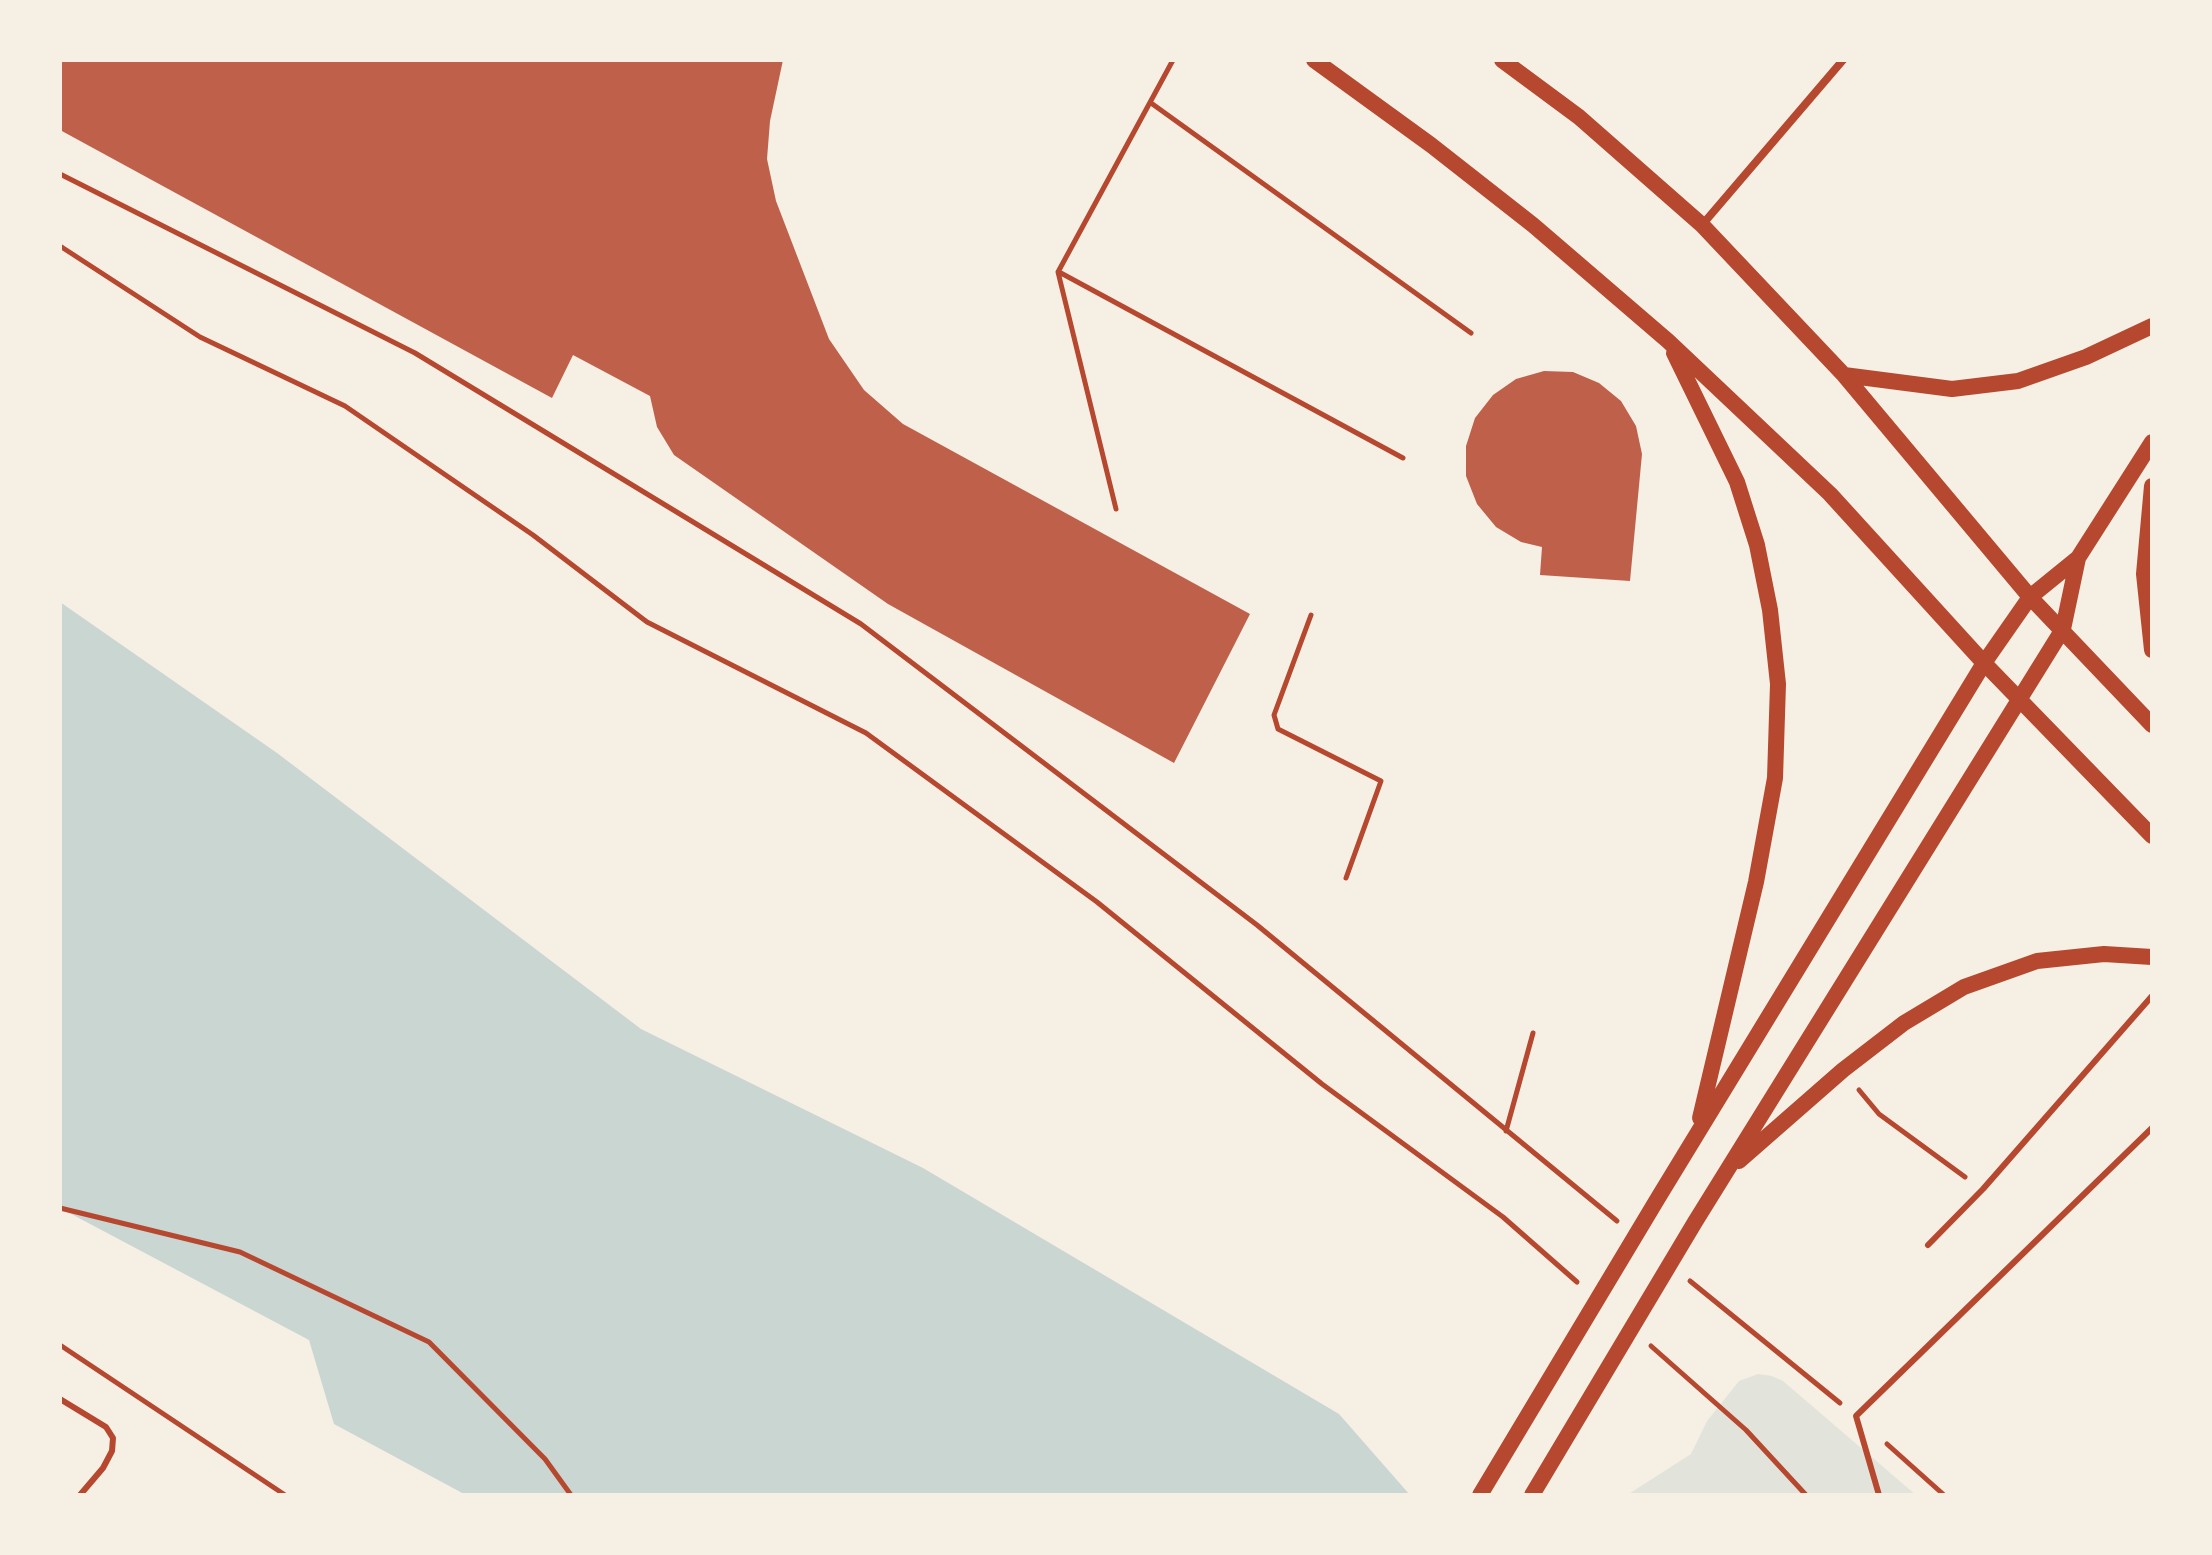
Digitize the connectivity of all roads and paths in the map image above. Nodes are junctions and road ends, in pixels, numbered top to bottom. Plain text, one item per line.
1 (1173, 60) edge
2 (1314, 60) edge
3 (1502, 60) edge
4 (1843, 60) edge
5 (1151, 103) junction
6 (60, 174) edge
7 (1702, 225) junction
8 (60, 246) edge
9 (1058, 272) junction
10 (2152, 326) edge
11 (1471, 333) dead end
12 (1668, 341) junction
13 (1844, 375) junction
14 (2152, 442) edge
15 (1403, 458) dead end
16 (2152, 486) edge
17 (1116, 509) dead end
18 (2078, 558) junction
19 (2030, 597) junction
20 (1311, 615) dead end
21 (2063, 629) junction
22 (2152, 650) edge
23 (1984, 663) junction
24 (2019, 700) junction
25 (2152, 725) edge
26 (2152, 836) edge
27 (1346, 878) dead end
28 (2152, 957) edge
29 (2152, 996) edge
30 (1533, 1033) dead end
31 (1843, 1070) junction
32 (2152, 1128) edge
33 (1506, 1131) junction
34 (1695, 1136) junction
35 (1726, 1172) junction
36 (1983, 1189) junction
37 (60, 1208) edge
38 (1624, 1227) dead end
39 (1928, 1245) dead end
40 (1683, 1276) dead end
41 (1584, 1288) dead end
42 (1642, 1338) dead end
43 (60, 1345) edge
44 (60, 1399) edge
45 (1856, 1416) junction
46 (80, 1495) edge
47 (285, 1495) edge
48 (571, 1495) edge
49 (1480, 1495) edge
50 (1532, 1495) edge
51 (1806, 1495) edge
52 (1879, 1495) edge
53 (1944, 1495) edge

1 - 5 path
2 - 12 main road
3 - 7 main road
4 - 7 street
5 - 9 path
5 - 11 path
6 - 33 path
7 - 13 main road
8 - 41 path
9 - 15 path
9 - 17 path
10 - 13 main road
12 - 23 main road
12 - 34 main road
13 - 19 main road
14 - 18 main road
16 - 22 main road
18 - 19 main road
18 - 21 main road
19 - 21 main road
19 - 23 main road
20 - 27 path
21 - 24 main road
21 - 25 main road
23 - 24 main road
23 - 34 main road
24 - 26 main road
24 - 35 main road
28 - 31 main road
29 - 36 lane
30 - 33 path
31 - 35 main road
31 - 36 path
32 - 45 lane
33 - 38 path
34 - 49 main road
35 - 50 main road
36 - 39 lane
37 - 48 path
40 - 45 path
42 - 51 path
43 - 47 path
44 - 46 lane
45 - 52 lane
45 - 53 path

